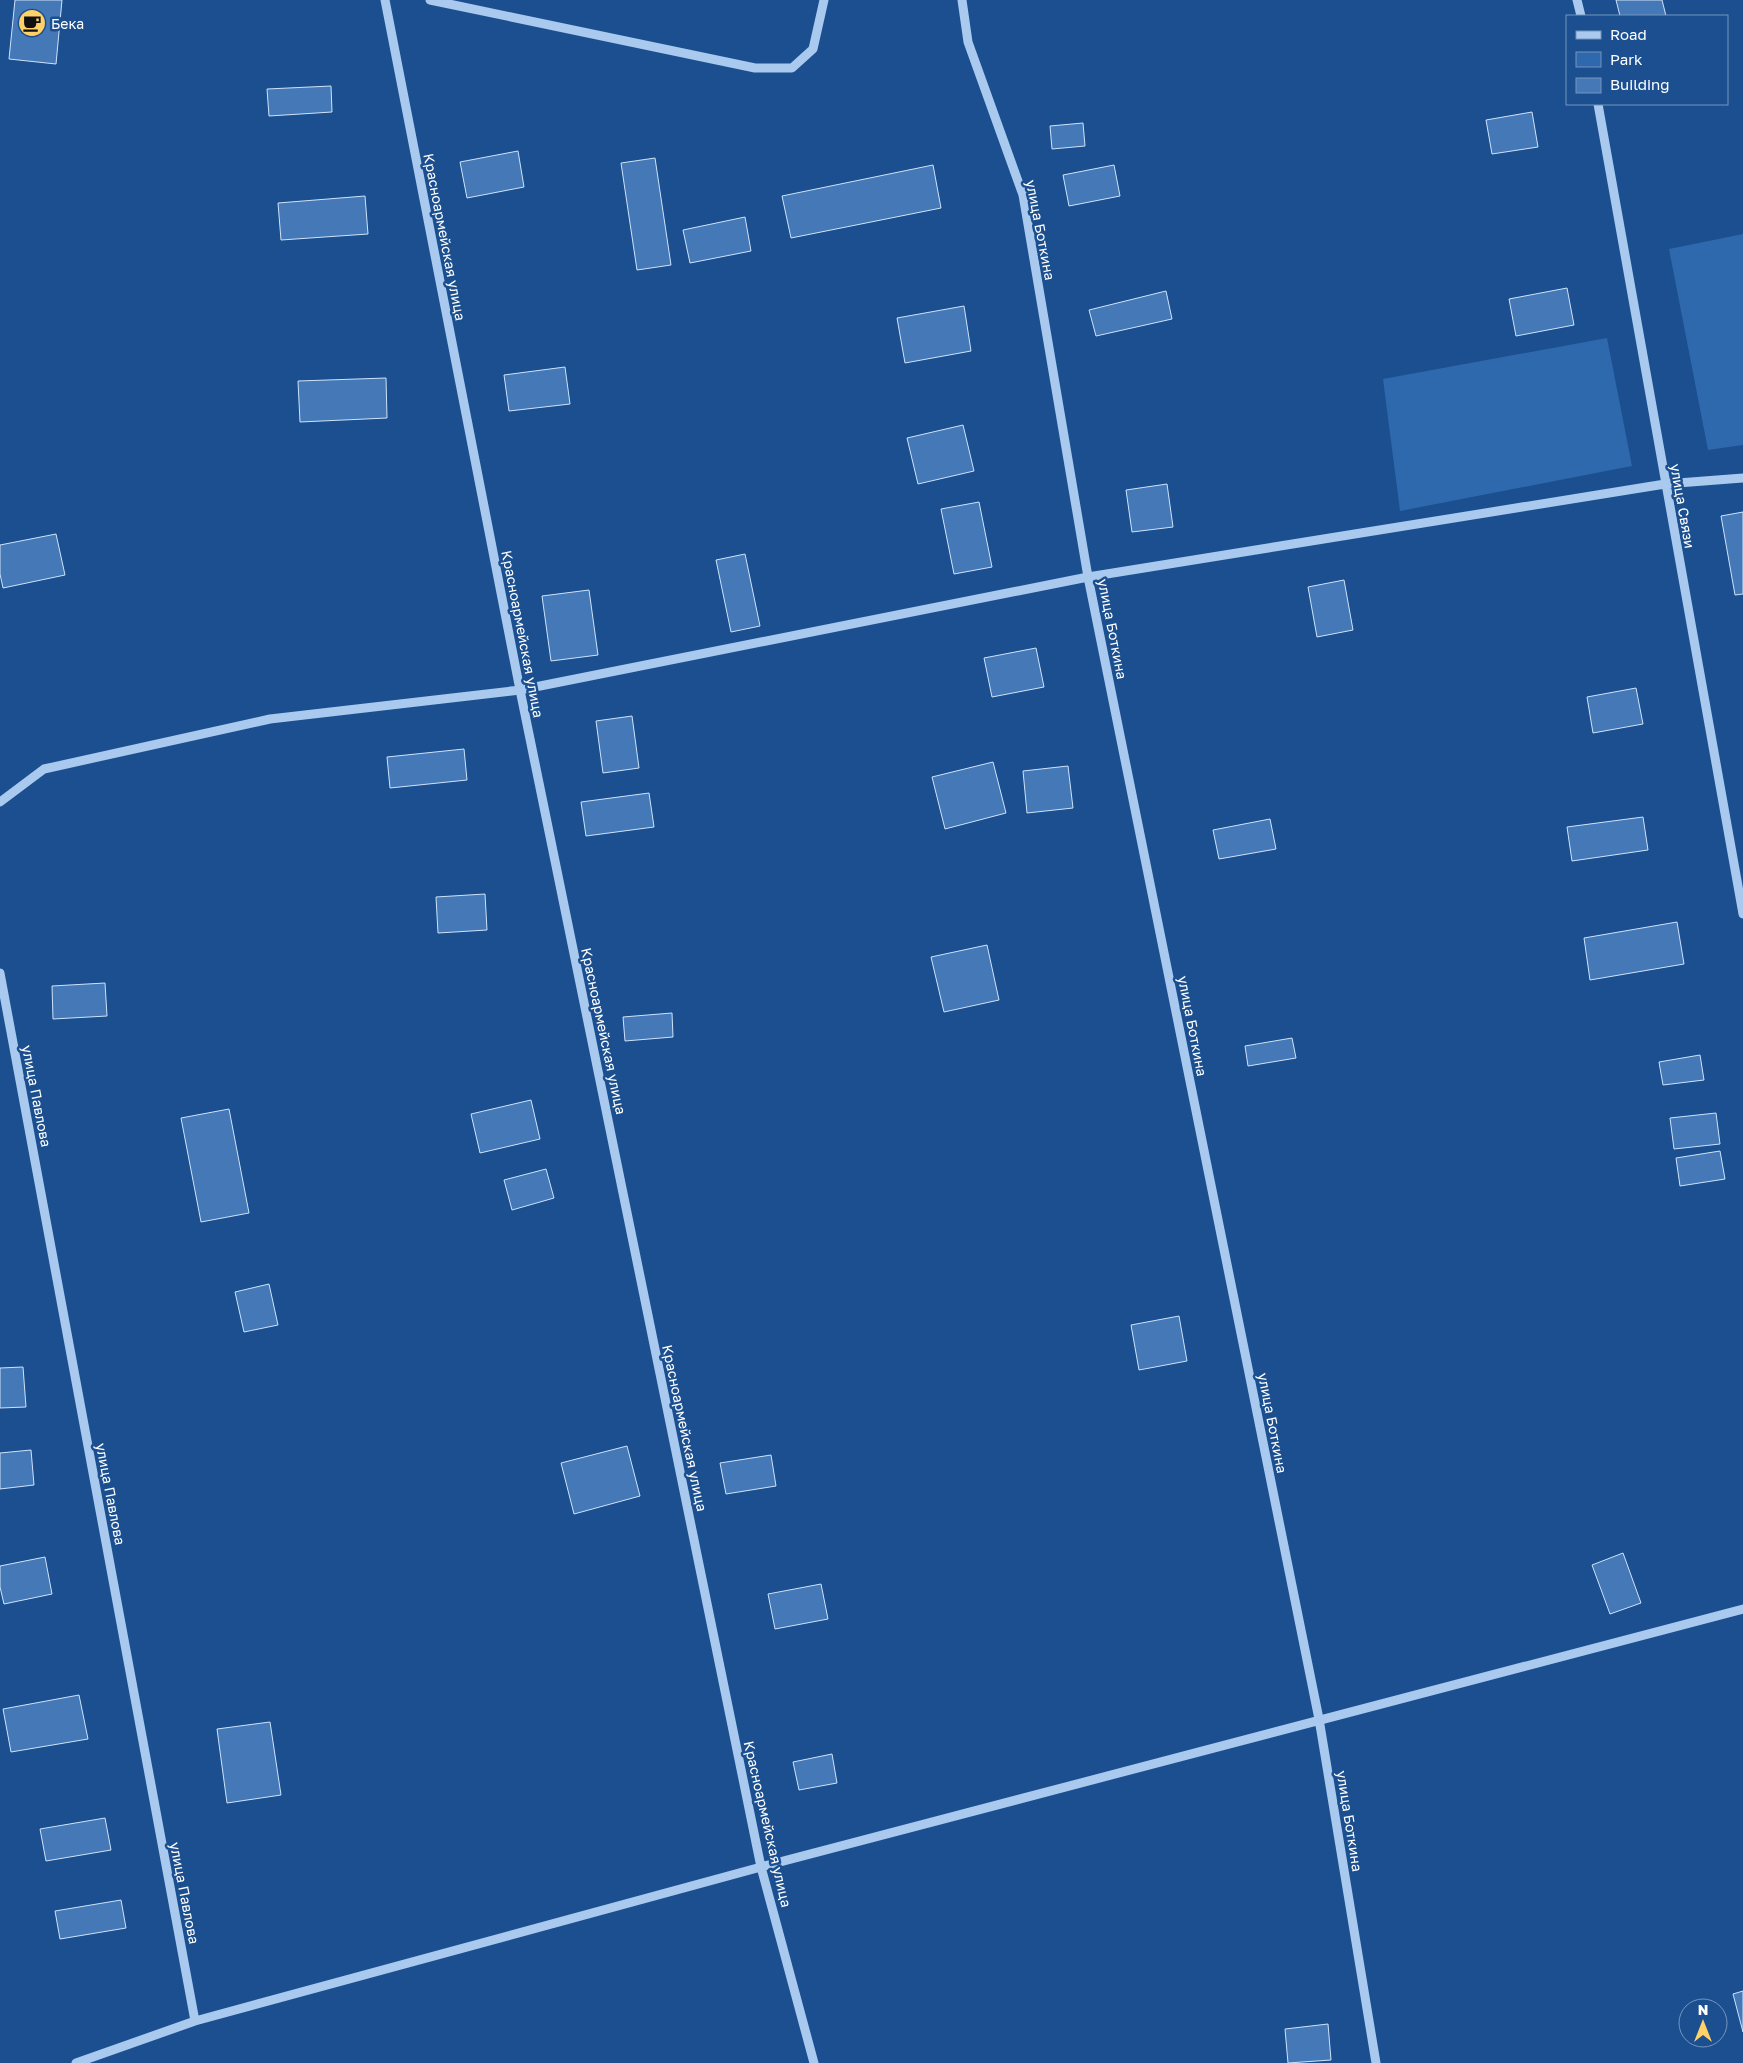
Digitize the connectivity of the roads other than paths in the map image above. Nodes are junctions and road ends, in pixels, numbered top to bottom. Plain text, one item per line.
1 (385, 0) edge
2 (430, 0) edge
3 (824, 0) edge
4 (962, 0) edge
5 (1577, 0) edge
6 (1581, 15) edge
7 (1598, 105) edge
8 (1743, 478) edge
9 (1664, 484) junction
10 (1088, 577) junction
11 (520, 690) junction
12 (0, 802) edge
13 (1743, 914) edge
14 (0, 973) edge
15 (1743, 1609) edge
16 (1319, 1719) junction
17 (761, 1867) junction
18 (195, 2020) junction
19 (76, 2063) edge
20 (814, 2063) edge
21 (1376, 2063) edge

1 - 11 street, Красноармейская улица
2 - 3 street
4 - 10 street, улица Боткина
5 - 6 street
7 - 9 street, улица Связи
8 - 9 street
9 - 10 street
9 - 13 street, улица Связи
10 - 11 street
10 - 16 street, улица Боткина
11 - 12 street
11 - 17 street, Красноармейская улица
14 - 18 street, улица Павлова
15 - 16 street
16 - 17 street
16 - 21 street, улица Боткина
17 - 18 street
17 - 20 street, Красноармейская улица
18 - 19 street

